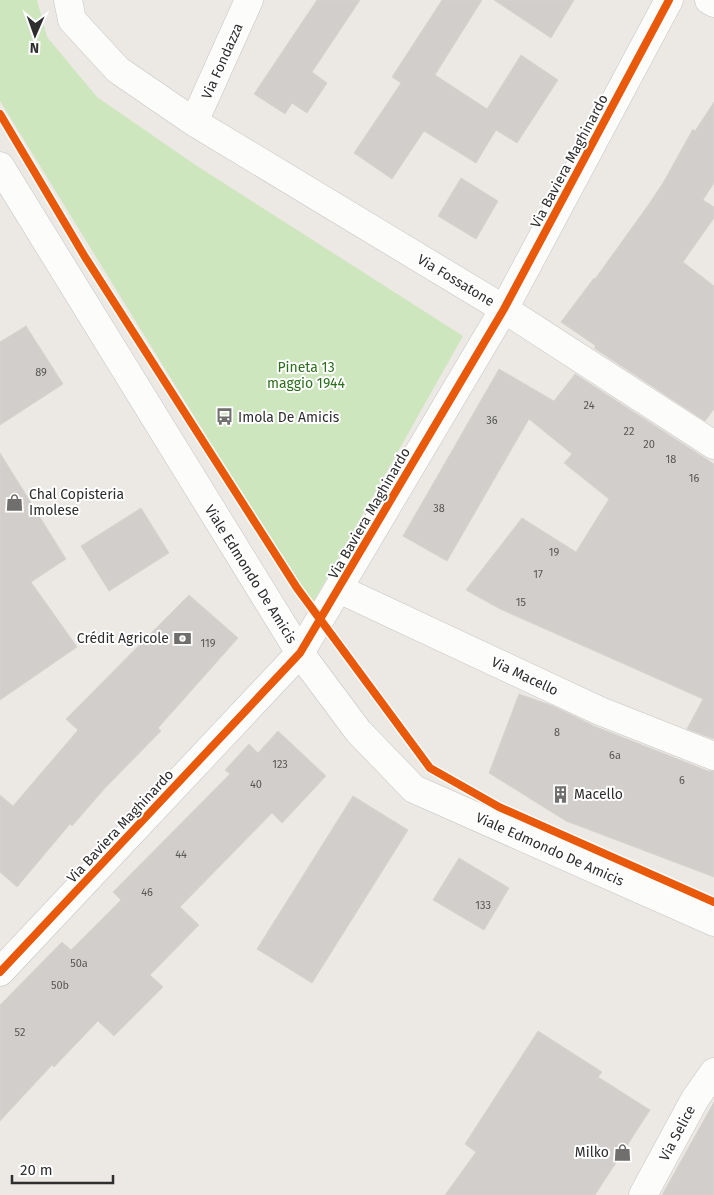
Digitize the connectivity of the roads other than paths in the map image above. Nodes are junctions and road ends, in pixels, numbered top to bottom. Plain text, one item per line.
1 (68, 0) edge
2 (249, 0) edge
3 (669, 0) edge
4 (709, 0) edge
5 (714, 3) edge
6 (194, 122) junction
7 (0, 166) edge
8 (504, 308) junction
9 (713, 443) edge
10 (339, 589) junction
11 (300, 653) junction
12 (714, 756) edge
13 (714, 922) edge
14 (0, 972) edge
15 (714, 1072) edge
16 (644, 1195) edge

1 - 6 street
2 - 6 street, Via Fondazza
3 - 8 street, Via Baviera Maghinardo
4 - 5 street
6 - 8 street, Via Fossatone
7 - 11 street, Viale Edmondo De Amicis
8 - 9 street, Via Fossatone
8 - 10 street, Via Baviera Maghinardo
10 - 11 street, Via Baviera Maghinardo
10 - 12 street, Via Macello
11 - 13 street, Viale Edmondo De Amicis
11 - 14 street, Via Baviera Maghinardo
15 - 16 street, Via Selice

